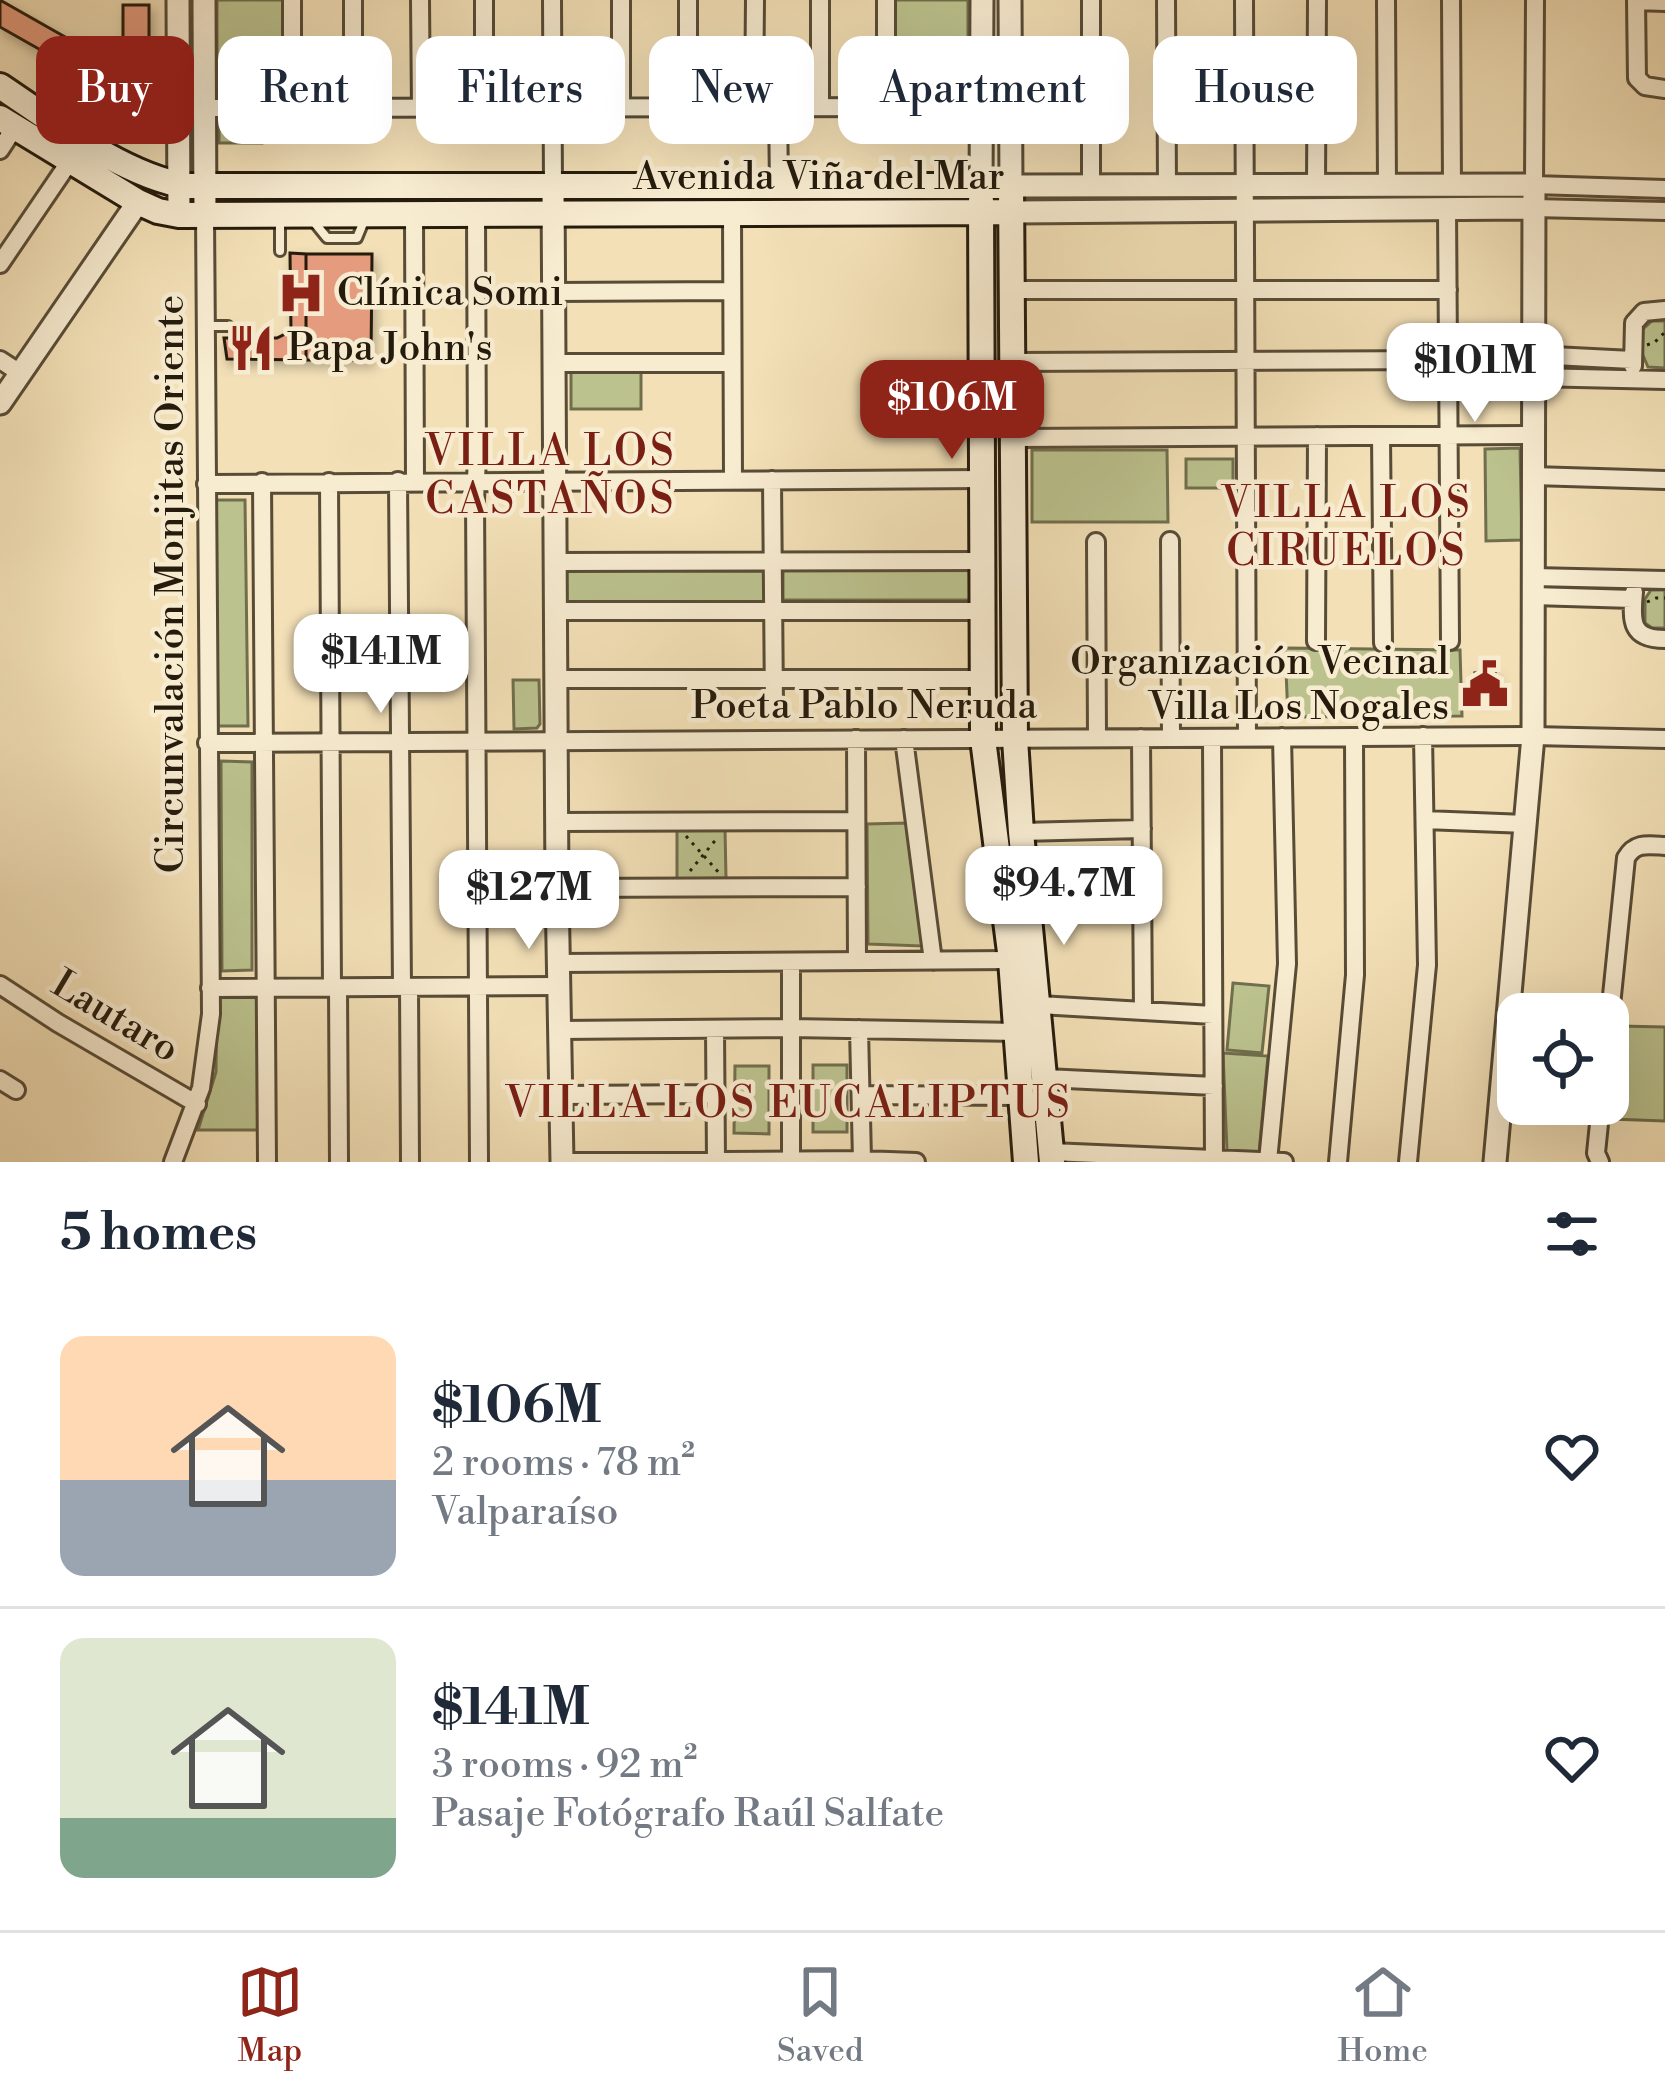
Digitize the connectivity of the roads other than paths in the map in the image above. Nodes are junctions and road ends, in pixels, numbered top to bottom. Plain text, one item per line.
1 (178, 0) edge
2 (204, 0) edge
3 (292, 0) edge
4 (353, 0) edge
5 (421, 0) edge
6 (484, 0) edge
7 (552, 0) edge
8 (621, 0) edge
9 (688, 0) edge
10 (755, 0) edge
11 (820, 0) edge
12 (886, 0) edge
13 (982, 0) edge
14 (1010, 0) edge
15 (1091, 0) edge
16 (1166, 0) edge
17 (1244, 0) edge
18 (1317, 0) edge
19 (1386, 0) edge
20 (1451, 0) edge
21 (1534, 0) edge
22 (1636, 1) edge
23 (1665, 2) edge
24 (178, 36) edge
25 (292, 36) edge
26 (353, 36) edge
27 (421, 36) edge
28 (484, 36) edge
29 (552, 36) edge
30 (621, 36) edge
31 (688, 36) edge
32 (755, 36) edge
33 (886, 36) edge
34 (981, 36) edge
35 (1010, 36) edge
36 (0, 86) edge
37 (1665, 88) edge
38 (814, 107) edge
39 (820, 107) junction
40 (838, 107) edge
41 (194, 108) edge
42 (204, 108) junction
43 (218, 108) edge
44 (8, 123) edge
45 (185, 144) edge
46 (552, 144) edge
47 (778, 144) edge
48 (980, 144) edge
49 (1010, 144) edge
50 (0, 150) edge
51 (70, 161) junction
52 (192, 186) junction
53 (553, 186) junction
54 (779, 186) junction
55 (1091, 186) junction
56 (1167, 186) junction
57 (1244, 186) junction
58 (1316, 186) junction
59 (1387, 186) junction
60 (1452, 186) junction
61 (1665, 189) edge
62 (1534, 197) junction
63 (981, 199) junction
64 (1011, 199) junction
65 (138, 202) junction
66 (1448, 209) junction
67 (1245, 210) junction
68 (1665, 211) edge
69 (732, 213) junction
70 (280, 214) junction
71 (415, 214) junction
72 (476, 214) junction
73 (553, 214) junction
74 (192, 215) junction
75 (280, 250) dead end
76 (0, 264) edge
77 (1011, 290) junction
78 (1245, 290) junction
79 (1448, 290) junction
80 (732, 291) junction
81 (554, 292) junction
82 (1665, 310) edge
83 (205, 326) junction
84 (228, 326) dead end
85 (1633, 353) junction
86 (1448, 359) junction
87 (0, 360) edge
88 (1245, 361) junction
89 (1012, 362) junction
90 (554, 363) junction
91 (732, 363) junction
92 (1534, 366) junction
93 (20, 373) junction
94 (1633, 379) junction
95 (1665, 380) edge
96 (0, 403) edge
97 (1449, 435) junction
98 (1534, 435) junction
99 (1246, 436) junction
100 (1317, 436) junction
101 (1381, 436) junction
102 (1012, 438) junction
103 (1534, 476) junction
104 (982, 479) junction
105 (733, 480) junction
106 (772, 480) junction
107 (1665, 480) edge
108 (407, 481) junction
109 (554, 481) junction
110 (262, 482) junction
111 (328, 482) junction
112 (475, 483) junction
113 (206, 484) junction
114 (1096, 542) dead end
115 (1171, 542) dead end
116 (772, 561) junction
117 (982, 561) junction
118 (554, 562) junction
119 (1659, 579) edge
120 (1533, 586) junction
121 (1633, 599) junction
122 (555, 611) junction
123 (773, 611) junction
124 (982, 611) junction
125 (1665, 639) edge
126 (1316, 641) dead end
127 (1450, 641) dead end
128 (1383, 643) dead end
129 (555, 679) junction
130 (774, 679) junction
131 (983, 679) junction
132 (774, 704) dead end
133 (1423, 736) junction
134 (1533, 736) junction
135 (1212, 737) junction
136 (1246, 737) junction
137 (1282, 737) junction
138 (1354, 737) junction
139 (1097, 738) junction
140 (1141, 738) junction
141 (1172, 738) junction
142 (904, 739) junction
143 (983, 739) junction
144 (1015, 739) junction
145 (1665, 739) edge
146 (856, 740) junction
147 (400, 742) junction
148 (476, 742) junction
149 (556, 742) junction
150 (206, 743) junction
151 (263, 743) junction
152 (330, 743) junction
153 (1425, 820) junction
154 (856, 821) junction
155 (557, 822) junction
156 (1527, 824) junction
157 (1142, 829) junction
158 (1021, 832) junction
159 (1665, 845) edge
160 (857, 887) junction
161 (556, 888) junction
162 (1142, 909) junction
163 (1029, 911) junction
164 (1011, 960) junction
165 (857, 961) junction
166 (932, 961) junction
167 (791, 962) junction
168 (558, 963) junction
169 (0, 985) edge
170 (558, 986) junction
171 (335, 987) junction
172 (405, 987) junction
173 (478, 987) junction
174 (210, 988) junction
175 (266, 988) junction
176 (1515, 993) edge
177 (1612, 993) edge
178 (1039, 1005) junction
179 (1142, 1011) junction
180 (1214, 1015) junction
181 (791, 1028) junction
182 (715, 1029) junction
183 (859, 1029) junction
184 (560, 1030) junction
185 (1017, 1032) junction
186 (1045, 1078) junction
187 (1214, 1086) junction
188 (716, 1094) junction
189 (561, 1095) junction
190 (861, 1095) junction
191 (1021, 1096) junction
192 (196, 1104) junction
193 (1501, 1125) edge
194 (1599, 1125) edge
195 (1052, 1157) edge
196 (1214, 1159) edge
197 (862, 1160) edge
198 (716, 1161) edge
199 (791, 1161) edge
200 (1268, 1161) edge
201 (173, 1162) edge
202 (267, 1162) edge
203 (339, 1162) edge
204 (410, 1162) edge
205 (479, 1162) edge
206 (562, 1162) edge
207 (916, 1162) edge
208 (1026, 1162) edge
209 (1284, 1162) edge
210 (1338, 1162) edge
211 (1408, 1162) edge
212 (1496, 1162) edge
213 (1600, 1162) edge

1 - 24 street, Circunvalación Monjitas Oriente
2 - 42 street, Circunvalación Monjitas Oriente
3 - 25 street
4 - 26 street
5 - 27 street
6 - 28 street
7 - 29 street
8 - 30 street
9 - 31 street
10 - 32 street
11 - 39 street
12 - 33 street
13 - 34 street
14 - 35 street
15 - 55 street
16 - 56 street
17 - 57 street
18 - 58 street
19 - 59 street
20 - 60 street
21 - 62 street
22 - 23 street
22 - 37 street
36 - 52 main road, Avenida Viña del Mar
38 - 39 street
39 - 40 street
41 - 42 street
42 - 43 street
42 - 52 street, Circunvalación Monjitas Oriente
44 - 50 street
44 - 51 main road, Avenida Viña del Mar
45 - 52 street, Circunvalación Monjitas Oriente
46 - 53 street
47 - 54 street
48 - 63 street
49 - 64 street
51 - 65 main road, Avenida Viña del Mar
51 - 76 street
52 - 53 main road, Avenida Viña del Mar
52 - 74 street, Circunvalación Monjitas Oriente
53 - 54 main road, Avenida Viña del Mar
53 - 73 street
54 - 63 main road, Avenida Viña del Mar
55 - 56 street, Avenida Viña del Mar
55 - 64 street, Avenida Viña del Mar
56 - 57 street, Avenida Viña del Mar
57 - 58 street, Avenida Viña del Mar
57 - 67 street
58 - 59 street, Avenida Viña del Mar
59 - 60 street, Avenida Viña del Mar
60 - 62 street, Avenida Viña del Mar
61 - 62 street, Avenida Viña del Mar
62 - 66 street, Avenida Viña del Mar
62 - 68 street, Avenida Viña del Mar
62 - 92 street
63 - 64 main road, Avenida Viña del Mar
63 - 69 main road, Avenida Viña del Mar
63 - 104 main road
64 - 67 street, Avenida Viña del Mar
64 - 77 main road
65 - 74 main road, Avenida Viña del Mar
65 - 93 street
66 - 67 street, Avenida Viña del Mar
66 - 79 street
67 - 78 street
69 - 73 main road, Avenida Viña del Mar
69 - 80 street
70 - 71 main road, Avenida Viña del Mar
70 - 74 main road, Avenida Viña del Mar
70 - 75 lane
71 - 72 main road, Avenida Viña del Mar
71 - 108 street
72 - 73 main road, Avenida Viña del Mar
72 - 112 street
73 - 81 street
74 - 83 street, Circunvalación Monjitas Oriente
77 - 78 street
77 - 89 main road
78 - 79 street
78 - 88 street
79 - 86 street
80 - 81 street
80 - 91 street
81 - 90 street
82 - 85 street
83 - 84 lane
83 - 113 street, Circunvalación Monjitas Oriente
85 - 92 street
85 - 94 street
86 - 88 street
86 - 97 street
87 - 93 street
88 - 89 street
88 - 99 street
89 - 102 main road
90 - 91 street
90 - 109 street
91 - 105 street
92 - 94 street
92 - 98 street
93 - 96 street
94 - 95 street
97 - 98 street
97 - 101 street
97 - 127 street
98 - 103 street
99 - 100 street
99 - 102 street
99 - 136 street
100 - 101 street
100 - 126 street
101 - 128 street
102 - 144 main road
103 - 107 street
103 - 120 street
104 - 106 street
104 - 117 main road
105 - 106 street
105 - 109 street
106 - 116 street
108 - 111 street
108 - 112 street
108 - 147 street
109 - 112 street
109 - 118 street
110 - 111 street
110 - 113 street
110 - 151 street
111 - 152 street
112 - 148 street
113 - 150 street, Circunvalación Monjitas Oriente
114 - 139 street
115 - 141 street
116 - 117 street
116 - 118 street
116 - 123 street
117 - 124 main road
118 - 122 street
119 - 120 street
119 - 121 street
120 - 121 street
120 - 134 street
121 - 125 street
122 - 123 street
122 - 129 street
123 - 124 street
123 - 130 street
124 - 131 main road
129 - 130 street
129 - 149 street
130 - 131 street
130 - 132 street
131 - 143 main road
133 - 134 street, Poeta Pablo Neruda
133 - 138 street, Poeta Pablo Neruda
133 - 153 street
134 - 145 street, Poeta Pablo Neruda
134 - 156 street
135 - 136 street, Poeta Pablo Neruda
135 - 141 street, Poeta Pablo Neruda
135 - 180 street
136 - 137 street, Poeta Pablo Neruda
137 - 138 street, Poeta Pablo Neruda
137 - 200 street
138 - 210 street
139 - 140 street, Poeta Pablo Neruda
139 - 144 street, Poeta Pablo Neruda
140 - 141 street, Poeta Pablo Neruda
140 - 157 street
142 - 143 street, Poeta Pablo Neruda
142 - 146 street, Poeta Pablo Neruda
142 - 166 street
143 - 144 street, Poeta Pablo Neruda
143 - 164 main road
144 - 158 main road
146 - 149 street, Poeta Pablo Neruda
146 - 154 street
147 - 148 street, Poeta Pablo Neruda
147 - 152 street, Poeta Pablo Neruda
147 - 172 street
148 - 149 street, Poeta Pablo Neruda
148 - 173 street
149 - 155 street
150 - 151 street, Poeta Pablo Neruda
150 - 174 street, Circunvalación Monjitas Oriente
151 - 152 street, Poeta Pablo Neruda
151 - 175 street
152 - 171 street
153 - 156 street
153 - 211 street
154 - 155 street
154 - 160 street
155 - 161 street
156 - 176 street
157 - 158 street
157 - 162 street
158 - 163 main road
159 - 177 street
160 - 161 street
160 - 165 street
161 - 168 street
162 - 163 street
162 - 179 street
163 - 178 main road
164 - 166 street
164 - 185 main road
165 - 166 street
165 - 167 street
167 - 168 street
167 - 181 street
168 - 170 street
169 - 192 street, Lautaro
170 - 173 street
170 - 184 street
171 - 172 street
171 - 175 street
171 - 203 street
172 - 173 street
172 - 204 street
173 - 205 street
174 - 175 street
174 - 192 street, Circunvalación Monjitas Oriente
175 - 202 street
178 - 179 street
178 - 186 main road
179 - 180 street
180 - 187 street
181 - 182 street
181 - 183 street
181 - 199 street
182 - 184 street
182 - 188 street
183 - 185 street
183 - 190 street
184 - 189 street
185 - 191 main road
186 - 187 street
186 - 195 main road
187 - 196 street
188 - 189 street
188 - 198 street
189 - 206 street
190 - 191 street
190 - 197 street
191 - 208 main road
192 - 201 street, Circunvalación Monjitas Oriente
193 - 212 street
194 - 213 street
195 - 196 street
196 - 200 street
197 - 199 street
197 - 207 street
198 - 199 street
198 - 206 street
200 - 209 street

